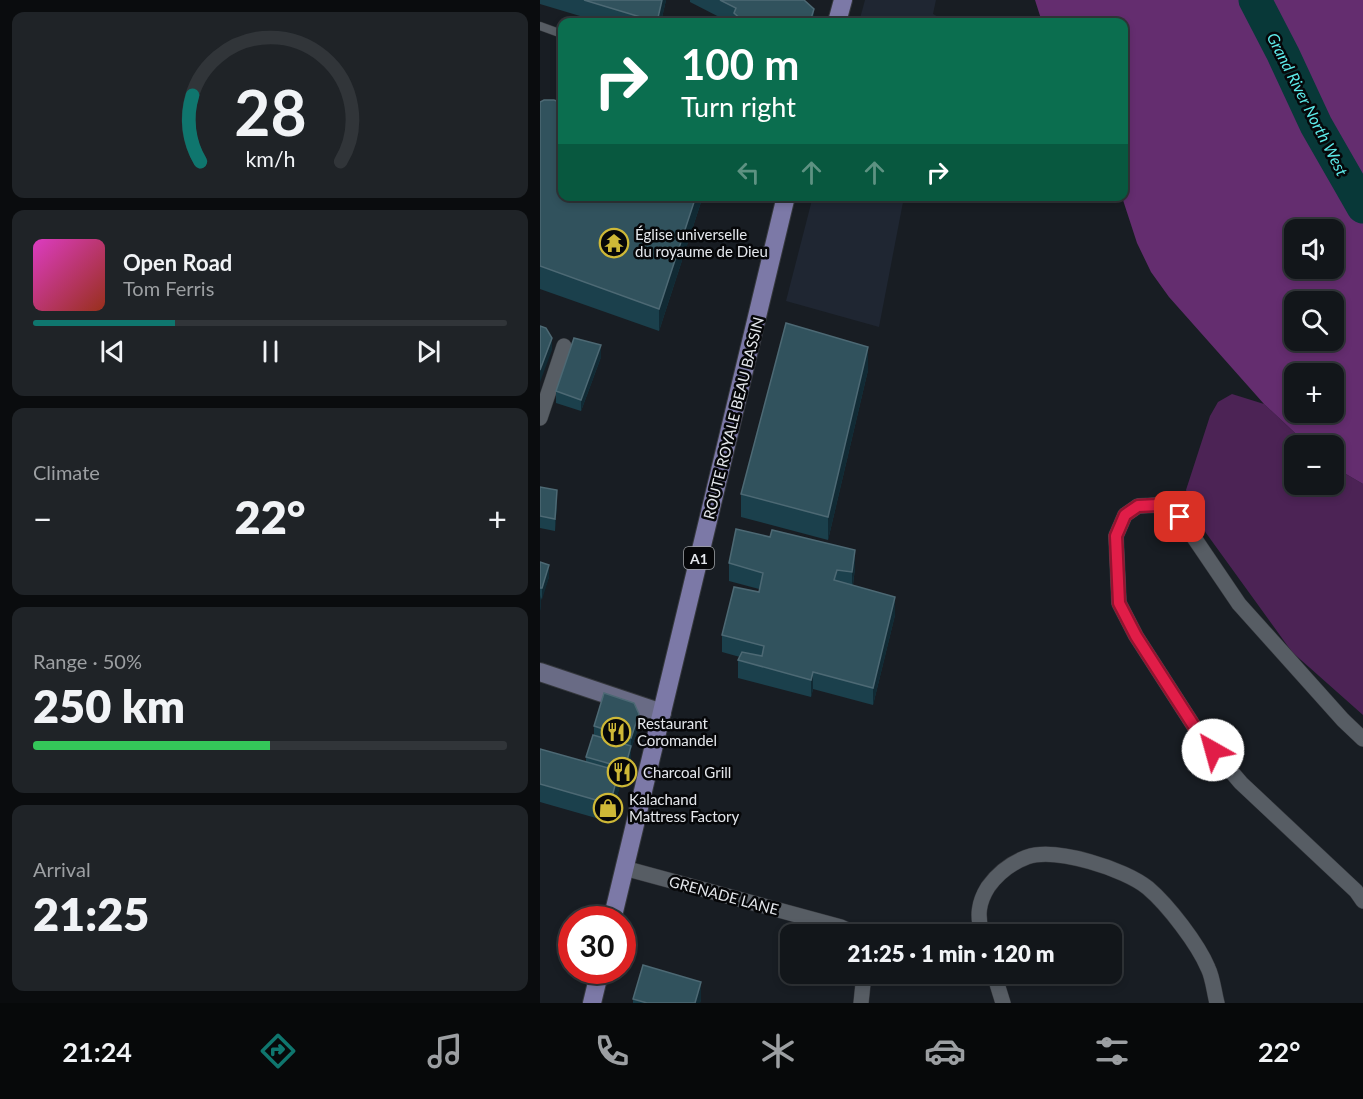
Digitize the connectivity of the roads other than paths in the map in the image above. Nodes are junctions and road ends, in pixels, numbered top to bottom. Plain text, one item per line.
1 (843, 0) edge
2 (838, 18) edge
3 (540, 26) edge
4 (558, 33) edge
5 (785, 201) edge
6 (564, 346) dead end
7 (540, 418) edge
8 (540, 672) edge
9 (662, 713) junction
10 (1363, 739) edge
11 (624, 868) junction
12 (1363, 901) edge
13 (615, 906) edge
14 (830, 924) edge
15 (980, 924) edge
16 (597, 984) edge
17 (863, 984) edge
18 (997, 984) edge
19 (592, 1003) edge
20 (861, 1003) edge
21 (1003, 1003) edge
22 (1217, 1003) edge

1 - 2 main road
3 - 4 lane
5 - 9 main road, ROUTE ROYALE BEAU BASSIN / A1
6 - 7 street
8 - 9 main road
9 - 11 main road, ROUTE ROYALE BEAU BASSIN / A1
10 - 12 street
11 - 13 main road, ROUTE ROYALE BEAU BASSIN / A1
11 - 14 street, GRENADE LANE
15 - 22 street
16 - 19 main road
17 - 20 street
18 - 21 street

